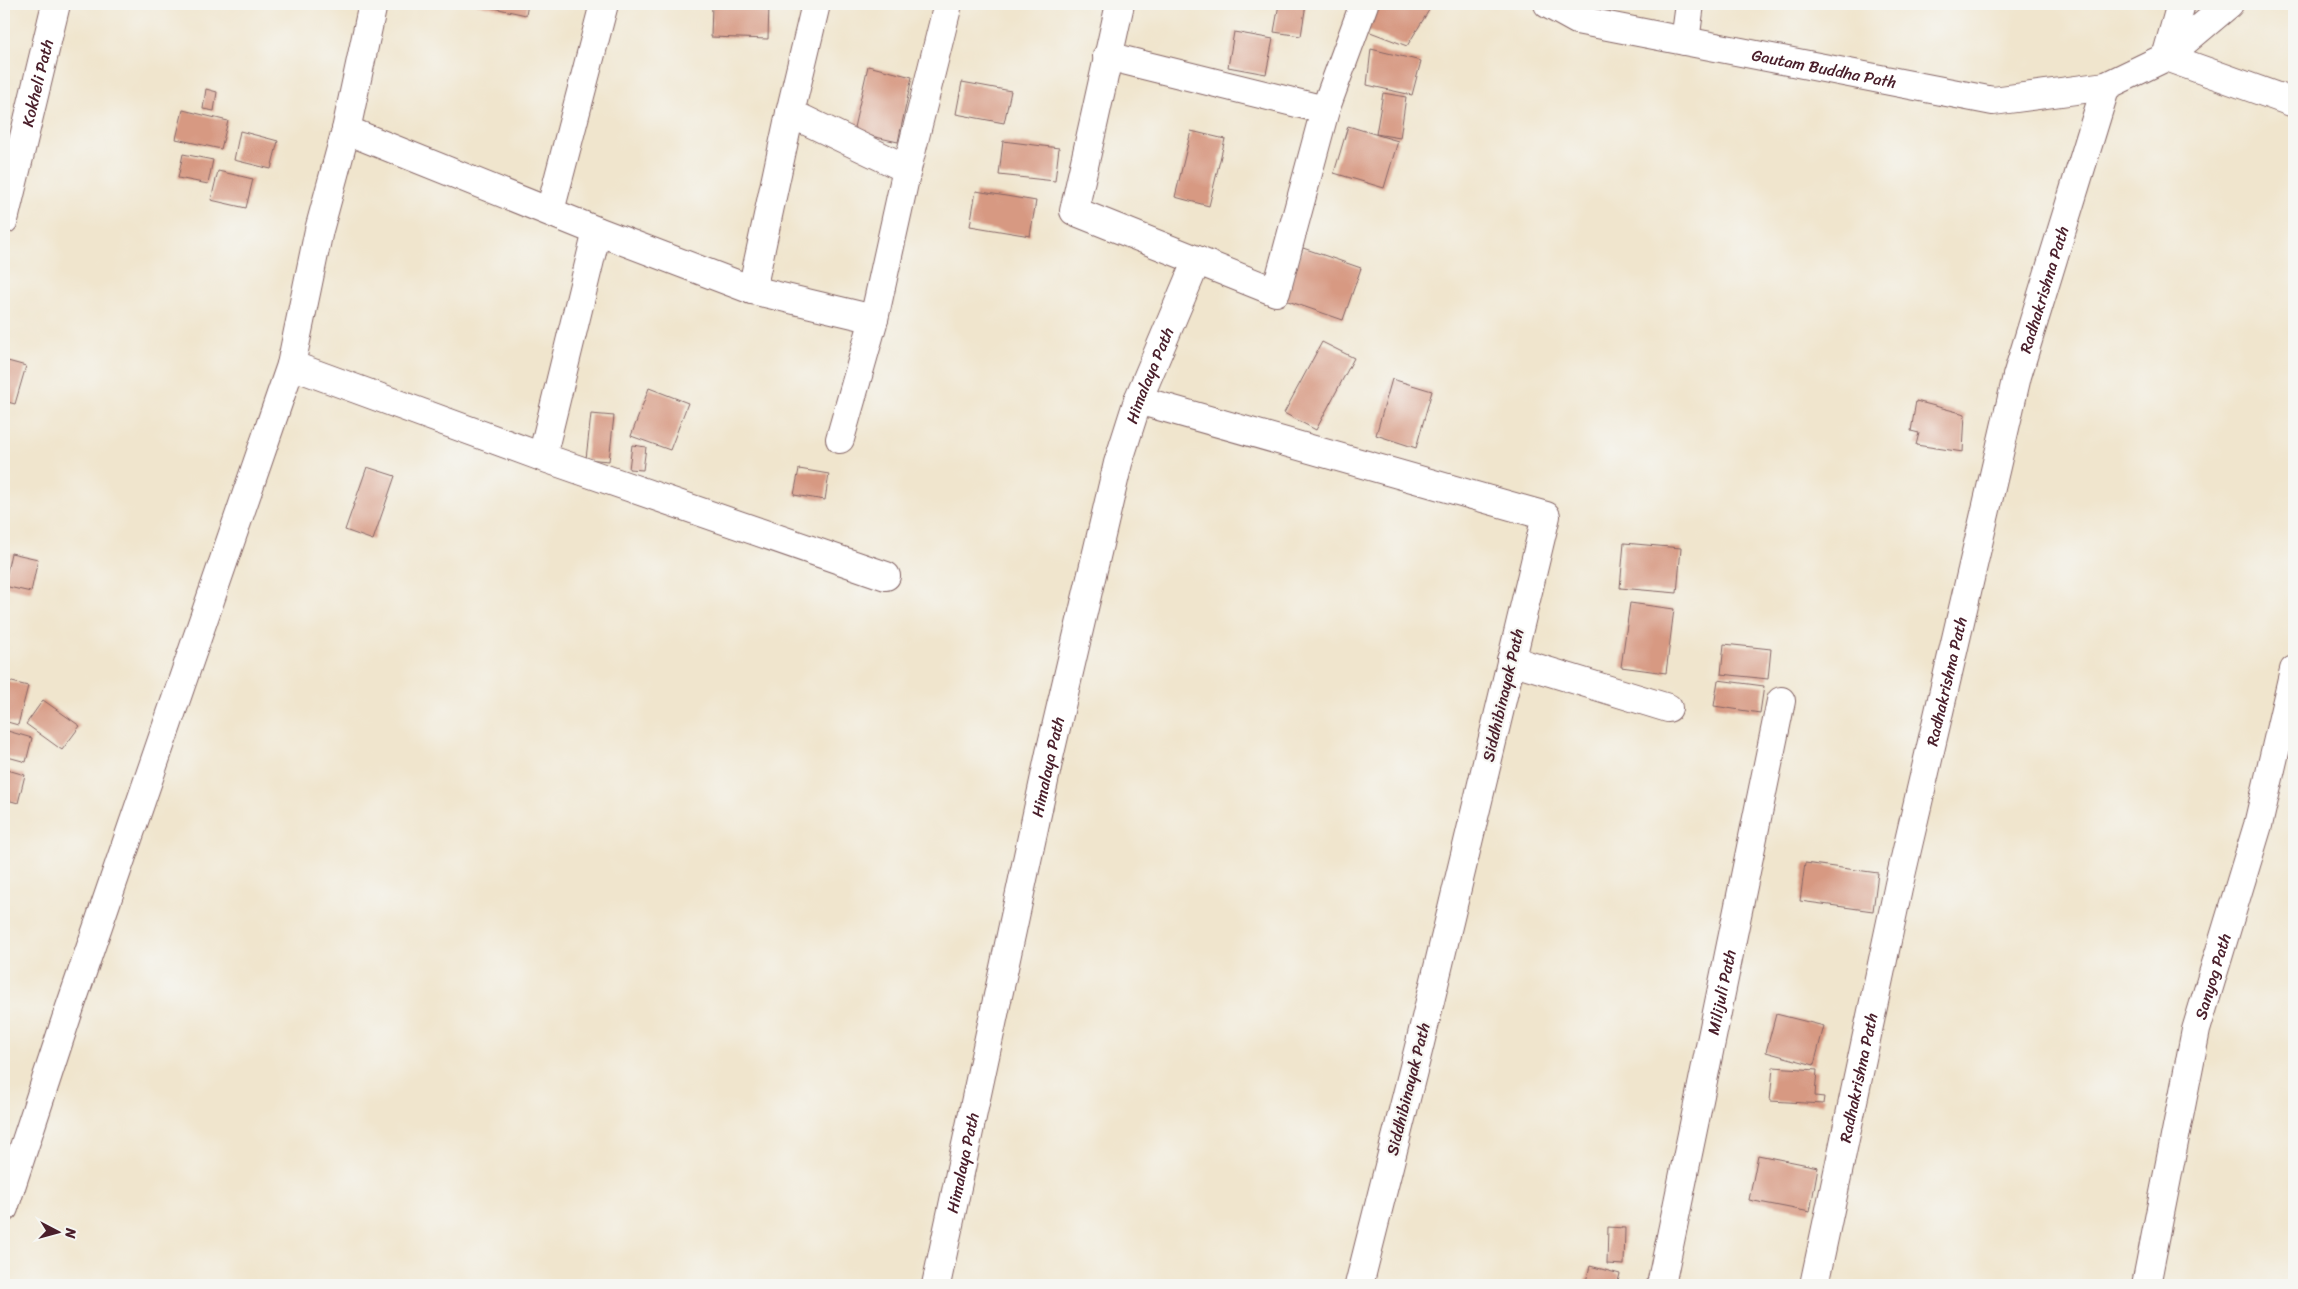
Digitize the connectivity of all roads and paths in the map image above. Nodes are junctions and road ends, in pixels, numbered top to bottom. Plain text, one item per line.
1 (56, 4) edge
2 (372, 4) edge
3 (604, 4) edge
4 (816, 4) edge
5 (948, 4) edge
6 (1120, 4) edge
7 (1364, 4) edge
8 (1548, 4) edge
9 (1690, 4) edge
10 (2181, 4) edge
11 (2229, 4) edge
12 (1685, 41) junction
13 (1108, 56) junction
14 (2166, 58) junction
15 (2106, 86) junction
16 (2294, 103) edge
17 (1325, 110) junction
18 (790, 114) junction
19 (346, 130) junction
20 (907, 169) junction
21 (550, 211) junction
22 (4, 220) edge
23 (597, 231) junction
24 (1197, 260) junction
25 (752, 290) junction
26 (874, 319) junction
27 (291, 365) junction
28 (1138, 400) junction
29 (840, 439) dead end
30 (542, 457) junction
31 (886, 576) dead end
32 (1511, 660) junction
33 (2294, 670) edge
34 (1781, 700) dead end
35 (1668, 708) dead end
36 (4, 1208) edge
37 (936, 1285) edge
38 (1359, 1285) edge
39 (1661, 1285) edge
40 (1814, 1285) edge
41 (2146, 1285) edge

1 - 22 street, Kokheli Path
2 - 19 street
3 - 21 street
4 - 18 street
5 - 20 street
6 - 13 street
7 - 17 street
8 - 12 street, Gautam Buddha Path
9 - 12 street
10 - 14 street
11 - 14 street, Gautam Buddha Path
12 - 15 street, Gautam Buddha Path
13 - 17 street
13 - 24 street
14 - 15 street, Gautam Buddha Path
14 - 16 street
15 - 40 street, Radhakrishna Path
17 - 24 street
18 - 20 street
18 - 25 street
19 - 21 street
19 - 27 street
20 - 26 street
21 - 23 street
23 - 25 street
23 - 30 street
24 - 28 street, Himalaya Path
25 - 26 street
26 - 29 street
27 - 30 street
27 - 36 street
28 - 32 street, Siddhibinayak Path
28 - 37 street, Himalaya Path
30 - 31 street
32 - 35 street
32 - 38 street, Siddhibinayak Path
33 - 41 street, Sanyog Path
34 - 39 street, Milijuli Path

